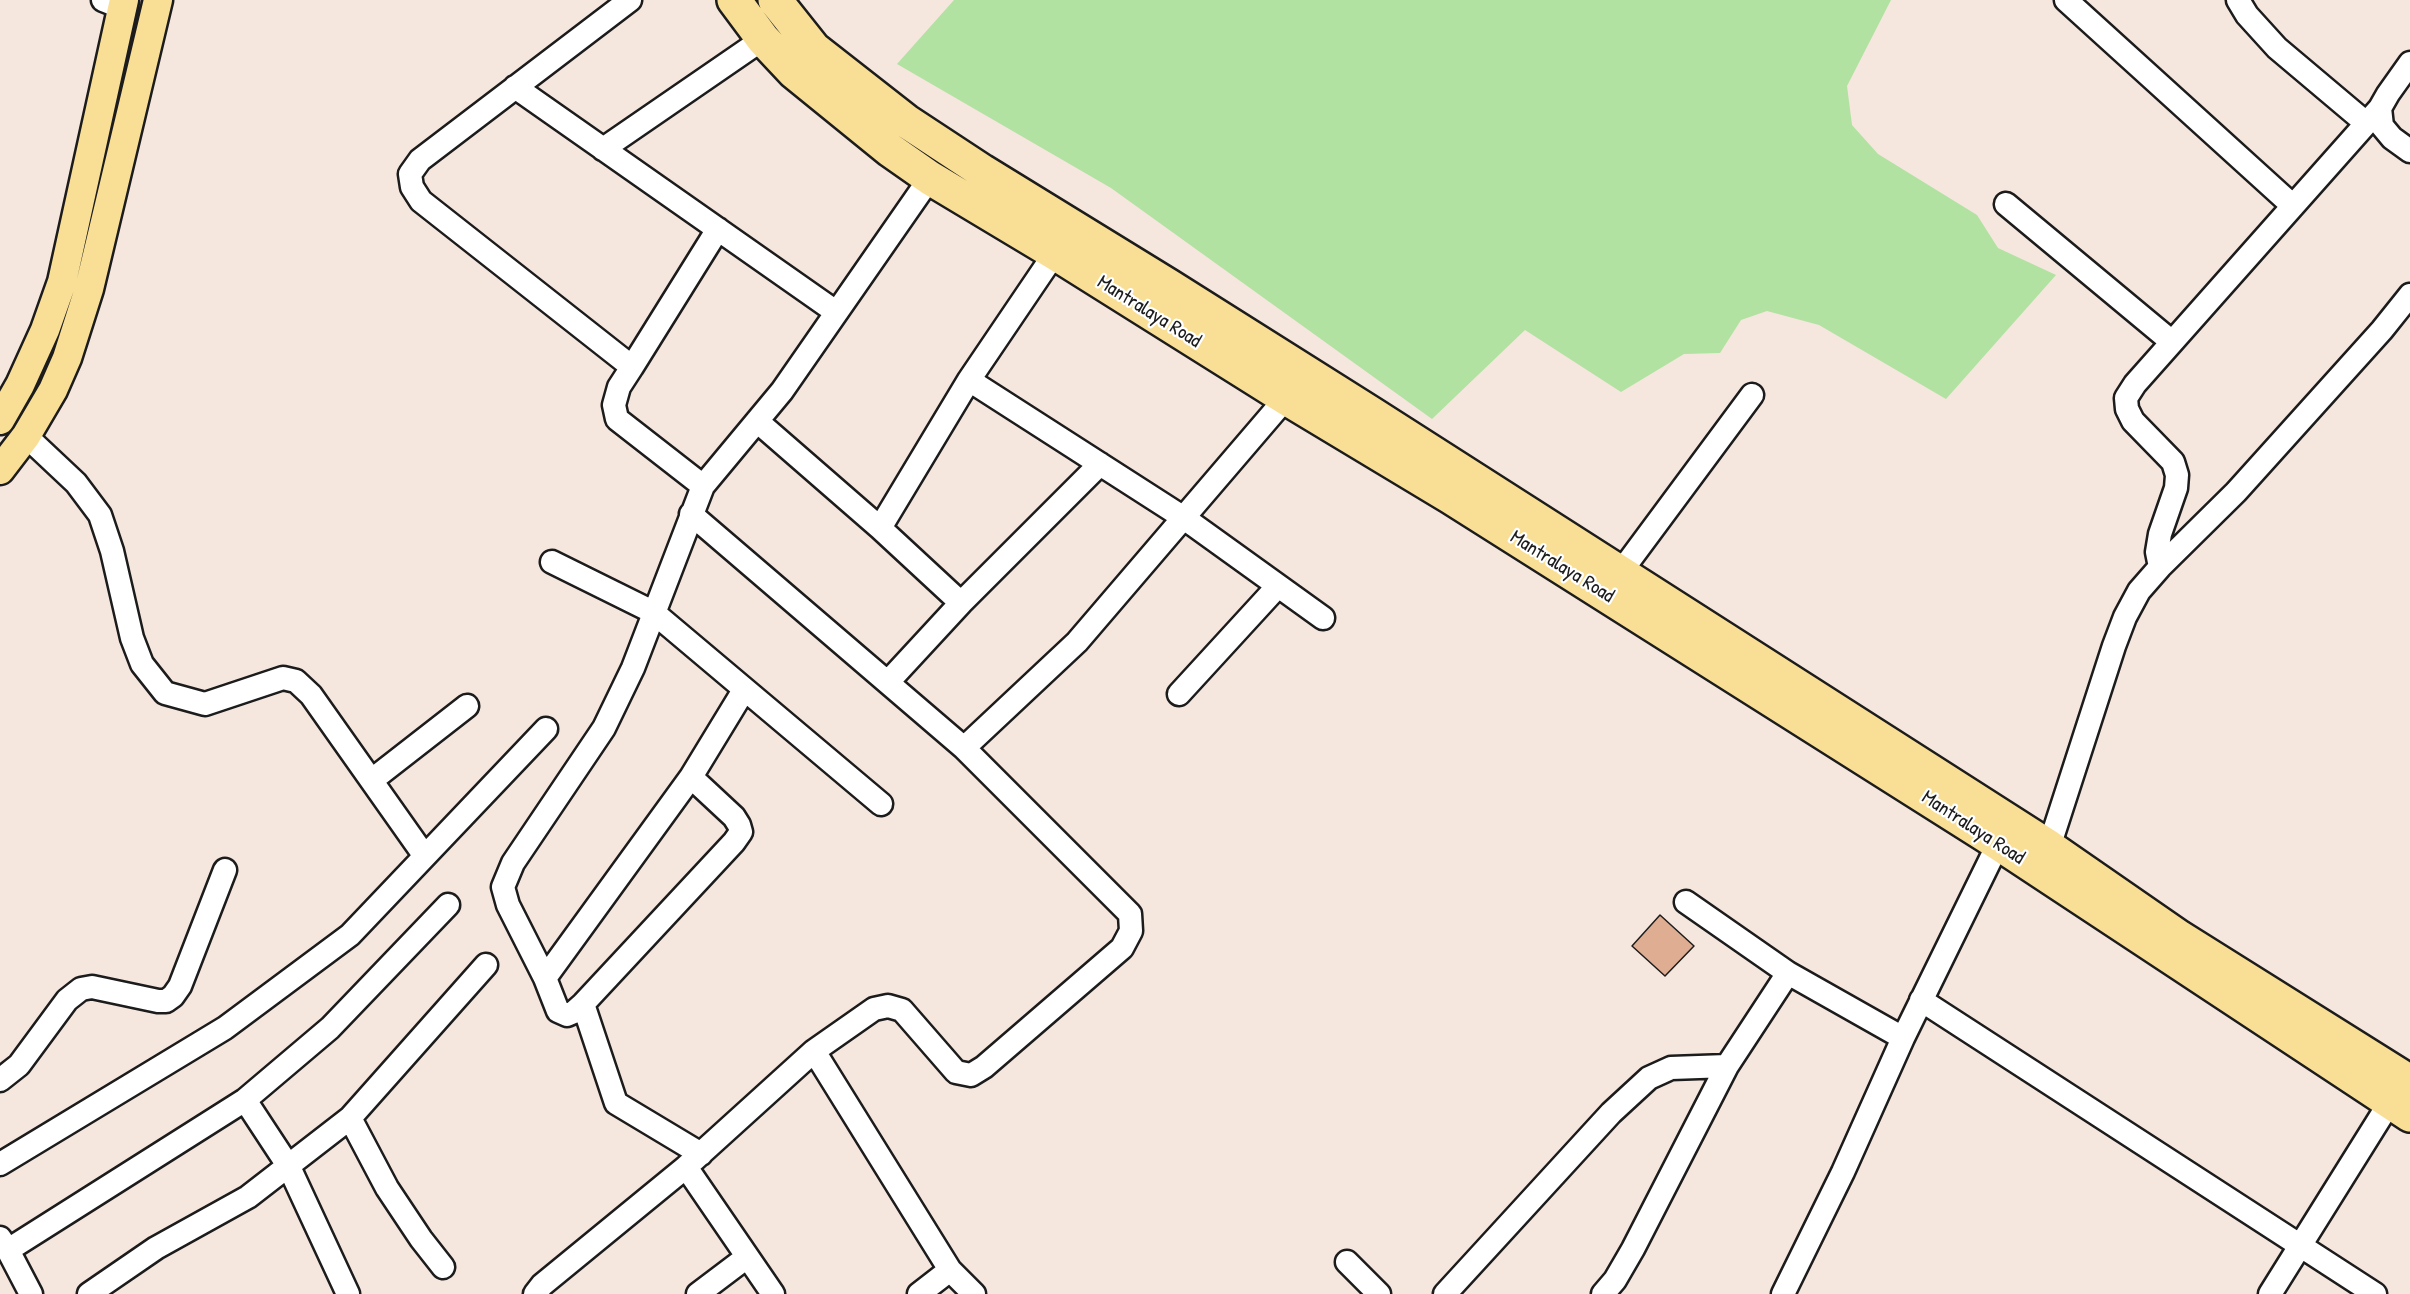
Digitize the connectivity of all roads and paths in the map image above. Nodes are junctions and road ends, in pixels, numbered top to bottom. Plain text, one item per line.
1 (158, 0) edge
2 (630, 0) edge
3 (734, 0) edge
4 (775, 0) edge
5 (2066, 0) edge
6 (2238, 0) edge
7 (117, 3) edge
8 (763, 39) junction
9 (2410, 63) edge
10 (515, 87) junction
11 (2373, 116) junction
12 (603, 149) junction
13 (2410, 151) edge
14 (930, 178) junction
15 (2006, 204) dead end
16 (2292, 206) junction
17 (718, 230) junction
18 (1055, 253) junction
19 (2410, 295) edge
20 (836, 312) junction
21 (2172, 342) junction
22 (632, 367) junction
23 (969, 380) junction
24 (1752, 395) dead end
25 (1286, 398) junction
26 (0, 420) edge
27 (757, 421) junction
28 (26, 436) junction
29 (1100, 464) junction
30 (0, 470) edge
31 (703, 486) junction
32 (691, 514) junction
33 (1184, 518) junction
34 (879, 528) junction
35 (552, 562) dead end
36 (2160, 567) junction
37 (1620, 573) junction
38 (1278, 586) junction
39 (961, 603) junction
40 (653, 612) junction
41 (1323, 618) dead end
42 (888, 682) junction
43 (744, 690) junction
44 (1179, 694) dead end
45 (467, 706) dead end
46 (546, 729) dead end
47 (964, 748) junction
48 (691, 777) junction
49 (372, 780) junction
50 (881, 804) dead end
51 (2004, 833) junction
52 (2049, 847) junction
53 (424, 855) junction
54 (225, 870) dead end
55 (1686, 903) dead end
56 (448, 905) dead end
57 (486, 965) dead end
58 (1788, 973) junction
59 (545, 978) junction
60 (1921, 1000) junction
61 (583, 1004) junction
62 (1903, 1038) junction
63 (814, 1051) junction
64 (1727, 1066) junction
65 (0, 1080) edge
66 (245, 1100) junction
67 (2403, 1100) edge
68 (350, 1119) junction
69 (694, 1161) junction
70 (0, 1164) edge
71 (288, 1167) junction
72 (4, 1244) edge
73 (2300, 1246) junction
74 (747, 1257) junction
75 (1347, 1262) dead end
76 (443, 1267) dead end
77 (950, 1270) junction
78 (31, 1294) edge
79 (89, 1294) edge
80 (348, 1294) edge
81 (535, 1294) edge
82 (698, 1294) edge
83 (773, 1294) edge
84 (919, 1294) edge
85 (974, 1294) edge
86 (1379, 1294) edge
87 (1445, 1294) edge
88 (1604, 1294) edge
89 (1783, 1294) edge
90 (2270, 1294) edge
91 (2375, 1294) edge

1 - 28 main road
2 - 10 street
3 - 8 highway, Mantralaya Road
4 - 37 highway
5 - 16 street
6 - 11 street
7 - 26 main road
8 - 12 street
8 - 14 highway, Mantralaya Road
9 - 11 street
10 - 12 street
10 - 22 street
11 - 13 street
11 - 16 street
12 - 17 street
14 - 18 highway, Mantralaya Road
14 - 20 street
15 - 21 street
16 - 21 street
17 - 20 street
17 - 22 street
18 - 23 street
18 - 25 highway, Mantralaya Road
19 - 36 street
20 - 27 street
21 - 36 street
22 - 31 street
23 - 29 street
23 - 34 street
24 - 37 street
25 - 33 street
25 - 51 highway, Mantralaya Road
27 - 31 street
27 - 34 street
28 - 30 main road
28 - 49 street
29 - 33 street
29 - 39 street
31 - 32 street
32 - 40 street
32 - 42 street
33 - 38 street
33 - 47 street
34 - 39 street
35 - 40 street
36 - 52 street
37 - 51 highway
38 - 41 street
38 - 44 street
39 - 42 street
40 - 43 street
40 - 59 street
42 - 47 street
43 - 48 street
43 - 50 street
45 - 49 street
46 - 53 street
47 - 63 street
48 - 59 street
48 - 61 street
49 - 53 street
51 - 52 highway
51 - 60 street
51 - 67 highway, Mantralaya Road
52 - 67 highway
53 - 70 street
54 - 65 street
55 - 58 street
56 - 66 street
57 - 68 street
58 - 62 street
58 - 64 street
59 - 61 street
60 - 62 street
60 - 73 street
61 - 69 street
62 - 89 street
63 - 69 street
63 - 77 street
64 - 87 street
64 - 88 street
66 - 71 street
66 - 72 street
67 - 73 street
68 - 71 street
68 - 76 street
69 - 74 street
69 - 81 street
71 - 79 street
71 - 80 street
72 - 78 street
73 - 90 street
73 - 91 street
74 - 82 street
74 - 83 street
75 - 86 street
77 - 84 street
77 - 85 street

